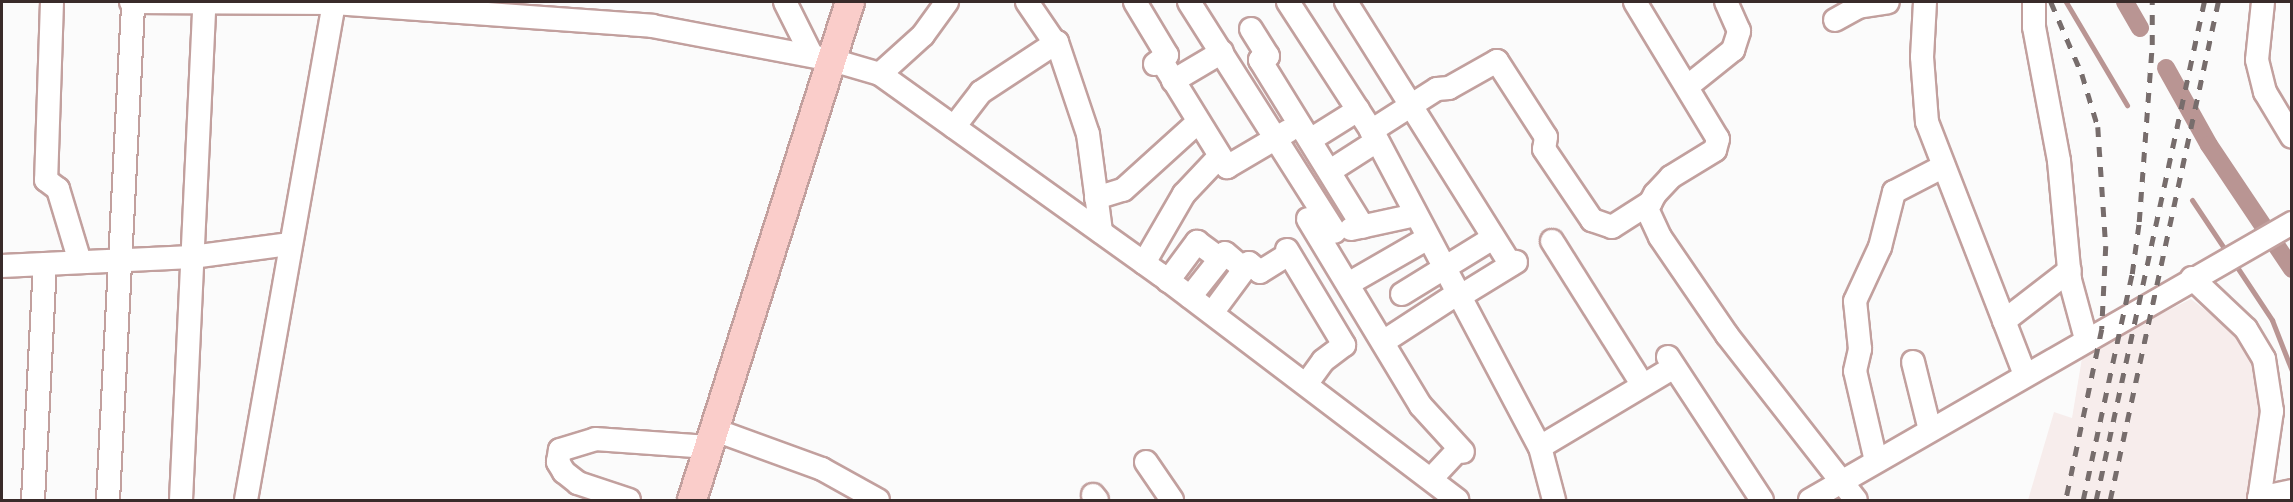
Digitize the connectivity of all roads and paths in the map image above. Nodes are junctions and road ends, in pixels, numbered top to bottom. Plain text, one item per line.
1 (52, 2) edge
2 (132, 2) edge
3 (784, 2) edge
4 (850, 2) edge
5 (947, 2) edge
6 (1028, 2) edge
7 (1137, 2) edge
8 (1189, 2) edge
9 (1288, 2) edge
10 (1346, 2) edge
11 (1635, 2) edge
12 (1726, 2) edge
13 (1888, 2) edge
14 (1900, 2) edge
15 (1925, 2) edge
16 (2034, 2) edge
17 (2262, 2) edge
18 (333, 3) edge
19 (1856, 4) edge
20 (204, 5) junction
21 (1835, 20) dead end
22 (1251, 29) dead end
23 (1055, 43) junction
24 (1222, 52) junction
25 (822, 58) junction
26 (880, 74) junction
27 (1173, 81) junction
28 (1688, 86) junction
29 (1279, 90) junction
30 (1254, 105) junction
31 (1410, 106) junction
32 (1358, 110) junction
33 (1197, 123) junction
34 (954, 127) junction
35 (1305, 132) junction
36 (1374, 136) junction
37 (2292, 137) edge
38 (1275, 138) junction
39 (1218, 158) junction
40 (1944, 166) junction
41 (1330, 171) junction
42 (1096, 198) junction
43 (1651, 202) junction
44 (1416, 215) junction
45 (1308, 219) dead end
46 (2287, 225) edge
47 (1363, 228) junction
48 (1101, 232) junction
49 (1428, 238) junction
50 (1493, 238) junction
51 (1327, 239) junction
52 (1552, 241) dead end
53 (290, 244) junction
54 (1290, 256) junction
55 (192, 257) junction
56 (1220, 259) junction
57 (119, 261) junction
58 (80, 262) junction
59 (1144, 263) junction
60 (45, 264) junction
61 (2, 266) edge
62 (1244, 269) junction
63 (1443, 269) junction
64 (2070, 270) junction
65 (2192, 278) junction
66 (1168, 281) junction
67 (1348, 284) junction
68 (1402, 294) dead end
69 (1458, 296) junction
70 (1190, 297) junction
71 (1212, 314) junction
72 (2004, 321) junction
73 (1371, 322) junction
74 (2086, 339) junction
75 (1342, 342) junction
76 (1383, 342) junction
77 (1912, 362) dead end
78 (2025, 375) junction
79 (1306, 384) junction
80 (1642, 384) junction
81 (1930, 430) junction
82 (712, 439) junction
83 (1540, 447) junction
84 (1876, 461) junction
85 (1146, 462) dead end
86 (1431, 479) junction
87 (1844, 480) junction
88 (2292, 491) edge
89 (2259, 499) edge
90 (33, 501) edge
91 (108, 501) edge
92 (181, 501) edge
93 (246, 501) edge
94 (629, 501) edge
95 (692, 501) edge
96 (878, 501) edge
97 (1172, 501) edge
98 (1457, 501) edge
99 (1554, 501) edge
100 (1762, 501) edge
101 (1810, 501) edge
102 (1856, 501) edge

1 - 58 street
2 - 20 street
2 - 57 street
3 - 25 street
4 - 25 main road
5 - 26 street
6 - 23 street
7 - 27 street
8 - 24 street
9 - 32 street
10 - 31 street
11 - 28 street
12 - 28 street
13 - 19 street
14 - 15 street
15 - 40 street
16 - 64 street
17 - 37 street
18 - 20 street
18 - 25 street
18 - 53 street
19 - 21 street
20 - 55 street
22 - 29 street
23 - 34 street
23 - 42 street
24 - 27 street
24 - 30 street
25 - 26 street
25 - 82 main road
26 - 34 street
27 - 33 street
28 - 43 street
29 - 30 street
29 - 35 street
30 - 38 street
31 - 36 street
31 - 43 street
31 - 50 street
32 - 35 street
32 - 36 street
33 - 39 street
33 - 42 street
34 - 48 street
35 - 38 street
35 - 41 street
36 - 41 street
36 - 44 street
38 - 39 street
38 - 51 street
39 - 59 street
40 - 72 street
40 - 84 street
41 - 47 street
42 - 48 street
43 - 87 street
44 - 47 street
44 - 49 street
45 - 51 street
46 - 65 street
47 - 51 street
48 - 59 street
49 - 63 street
49 - 67 street
50 - 63 street
50 - 69 street
51 - 54 street
51 - 67 street
52 - 80 street
53 - 55 street
53 - 93 street
54 - 62 street
54 - 75 street
55 - 57 street
55 - 92 street
56 - 62 street
56 - 66 street
56 - 70 street
57 - 58 street
57 - 91 street
58 - 60 street
59 - 66 street
60 - 61 street
60 - 90 street
62 - 71 street
63 - 68 street
63 - 69 street
64 - 72 street
64 - 74 street
65 - 74 street
65 - 89 street
66 - 70 street
67 - 73 street
69 - 76 street
69 - 83 street
70 - 71 street
71 - 79 street
72 - 78 street
73 - 75 street
73 - 76 street
74 - 78 street
75 - 79 street
76 - 86 street
77 - 81 street
78 - 81 street
79 - 86 street
80 - 83 street
80 - 100 street
81 - 84 street
82 - 94 street
82 - 95 main road
82 - 96 street
83 - 99 street
84 - 87 street
85 - 97 street
86 - 98 street
87 - 101 street
87 - 102 street
88 - 89 street

